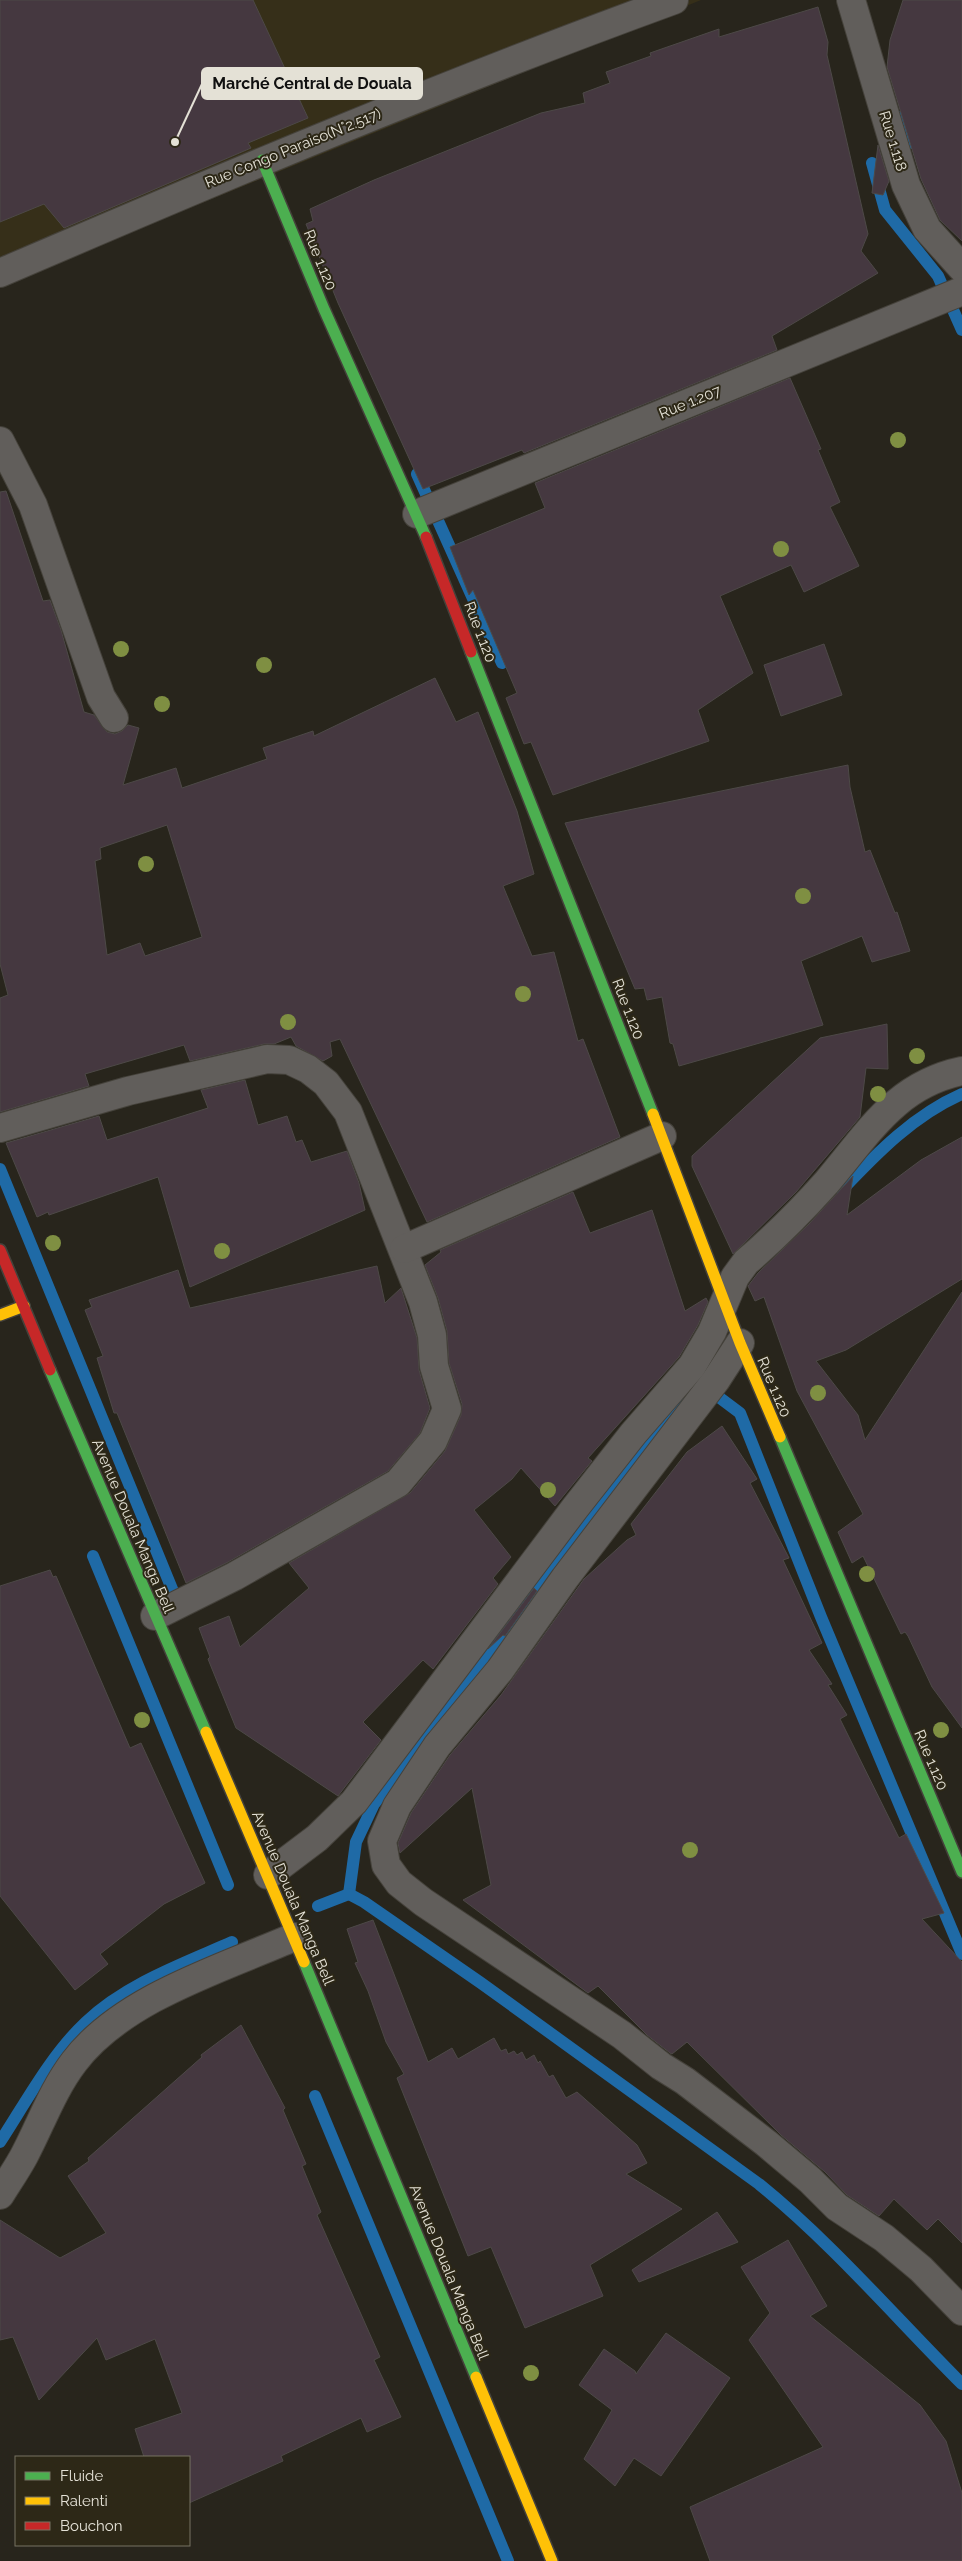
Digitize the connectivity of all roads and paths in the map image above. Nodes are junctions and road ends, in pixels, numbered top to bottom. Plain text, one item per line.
1 (674, 0) edge
2 (851, 0) edge
3 (262, 160) junction
4 (962, 268) edge
5 (0, 273) edge
6 (962, 291) edge
7 (0, 441) edge
8 (417, 514) junction
9 (114, 718) dead end
10 (962, 1071) edge
11 (0, 1128) edge
12 (662, 1136) junction
13 (404, 1249) junction
14 (0, 1250) edge
15 (723, 1300) junction
16 (24, 1306) junction
17 (0, 1315) edge
18 (740, 1344) junction
19 (155, 1616) junction
20 (962, 1872) edge
21 (268, 1875) junction
22 (294, 1937) junction
23 (0, 2195) edge
24 (962, 2311) edge
25 (552, 2561) edge

1 - 3 street, Rue Congo Paraiso(N°2.517)
2 - 4 street, Rue 1.118
3 - 5 street, Rue Congo Paraiso(N°2.517)
3 - 8 street, Rue 1.120
6 - 8 street, Rue 1.207
7 - 9 street
8 - 12 street, Rue 1.120
10 - 15 street
11 - 13 street
12 - 13 street
12 - 15 street, Rue 1.120
13 - 19 street
14 - 16 street, Avenue Douala Manga Bell
15 - 18 street, Rue 1.120
15 - 21 street
16 - 17 street
16 - 19 street, Avenue Douala Manga Bell
18 - 20 street, Rue 1.120
18 - 24 street
19 - 21 street, Avenue Douala Manga Bell
21 - 22 street, Avenue Douala Manga Bell
22 - 23 street
22 - 25 street, Avenue Douala Manga Bell

